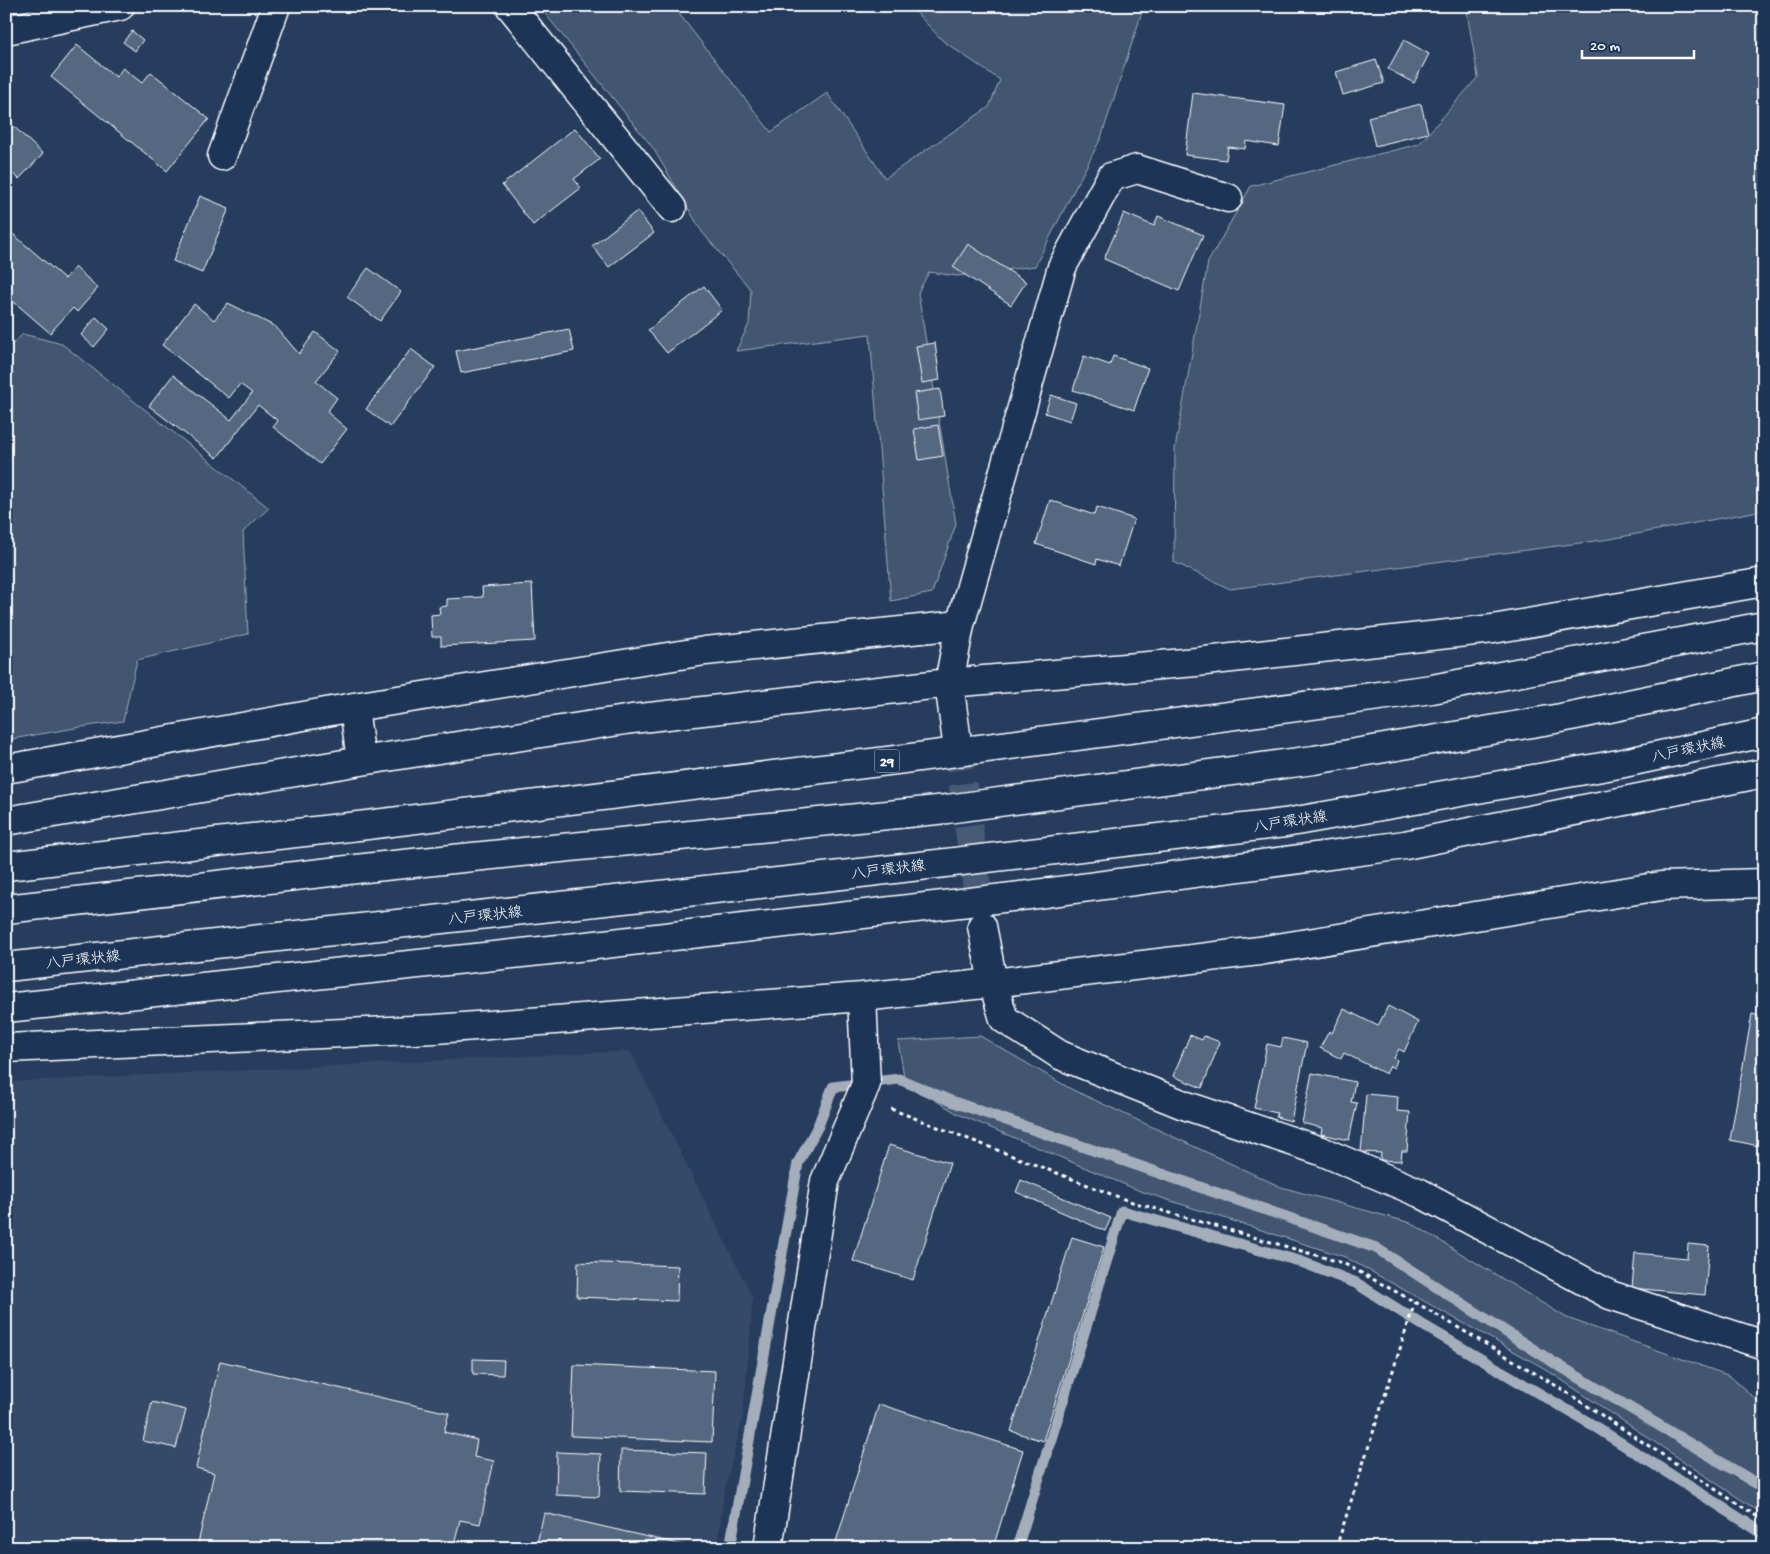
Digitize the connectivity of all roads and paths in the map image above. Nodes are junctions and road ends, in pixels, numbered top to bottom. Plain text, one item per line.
1 (120, 6) edge
2 (276, 6) edge
3 (510, 6) edge
4 (6, 30) edge
5 (222, 156) dead end
6 (1228, 198) dead end
7 (672, 208) dead end
8 (1764, 582) edge
9 (960, 625) junction
10 (1764, 626) edge
11 (1764, 676) edge
12 (949, 683) junction
13 (354, 707) junction
14 (1764, 733) edge
15 (957, 742) tunnel mouth
16 (361, 761) junction
17 (6, 769) edge
18 (1764, 773) edge
19 (6, 821) edge
20 (6, 866) edge
21 (1764, 883) edge
22 (6, 910) edge
23 (982, 926) tunnel mouth
24 (6, 967) edge
25 (993, 983) junction
26 (862, 997) junction
27 (6, 1008) edge
28 (6, 1048) edge
29 (866, 1084) junction
30 (1415, 1302) junction
31 (1764, 1345) edge
32 (1764, 1521) edge
33 (768, 1548) edge
34 (1336, 1548) edge

1 - 4 street
2 - 5 street
3 - 7 street
6 - 9 street
8 - 12 street
9 - 12 street
9 - 13 street
10 - 20 street, 29
11 - 22 street, bridge
12 - 15 street
12 - 16 street
13 - 16 street
13 - 17 street
14 - 24 street, 八戸環状線, bridge
16 - 19 street
18 - 27 street
21 - 25 street
23 - 25 street
25 - 26 street
25 - 31 street
26 - 28 street
26 - 29 street
29 - 30 path
29 - 33 street
30 - 32 path
30 - 34 path

